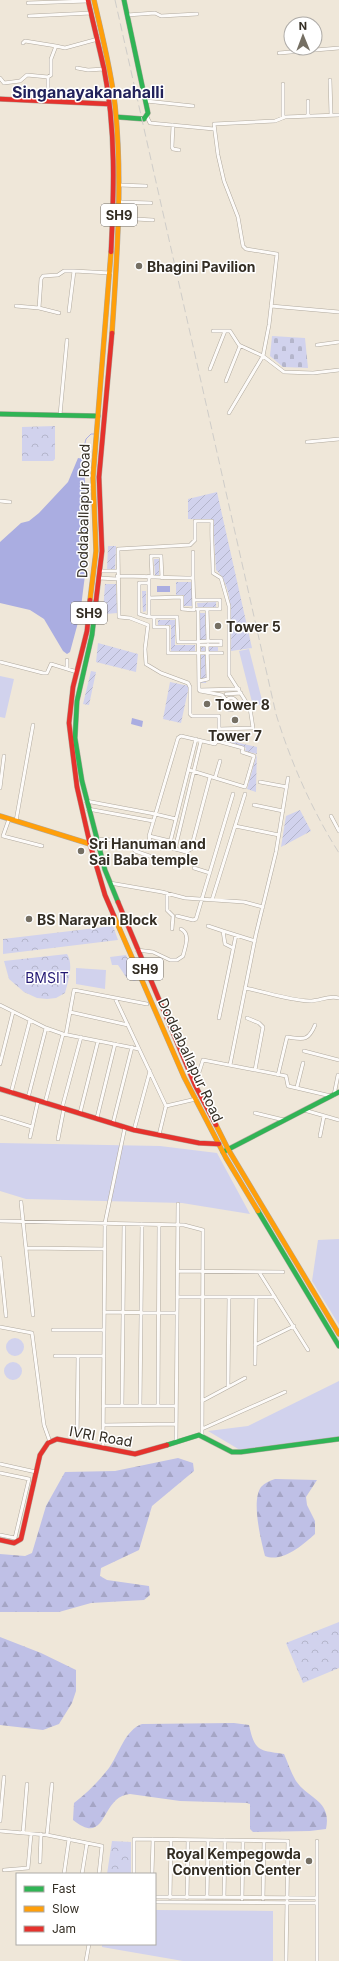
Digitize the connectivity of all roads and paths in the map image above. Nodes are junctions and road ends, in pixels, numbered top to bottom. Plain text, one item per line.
1 (94, 0) edge
2 (124, 0) edge
3 (88, 1) edge
4 (28, 3) dead end
5 (91, 14) junction
6 (198, 14) dead end
7 (127, 15) junction
8 (29, 16) dead end
9 (98, 39) junction
10 (23, 43) dead end
11 (56, 46) junction
12 (339, 48) edge
13 (279, 52) dead end
14 (76, 68) dead end
15 (104, 69) junction
16 (48, 77) junction
17 (0, 78) edge
18 (330, 80) dead end
19 (283, 84) dead end
20 (0, 99) edge
21 (50, 100) junction
22 (308, 101) dead end
23 (146, 102) junction
24 (110, 104) junction
25 (193, 106) dead end
26 (331, 115) junction
27 (339, 115) edge
28 (308, 116) junction
29 (116, 117) junction
30 (147, 117) junction
31 (283, 118) junction
32 (339, 121) edge
33 (173, 125) junction
34 (214, 129) junction
35 (179, 150) dead end
36 (119, 185) junction
37 (146, 186) dead end
38 (120, 202) junction
39 (151, 203) dead end
40 (118, 218) junction
41 (153, 220) dead end
42 (74, 271) junction
43 (110, 273) junction
44 (108, 301) junction
45 (114, 302) junction
46 (16, 306) dead end
47 (271, 306) junction
48 (39, 308) junction
49 (69, 311) dead end
50 (339, 312) edge
51 (59, 313) dead end
52 (213, 331) dead end
53 (225, 331) junction
54 (67, 340) dead end
55 (339, 342) edge
56 (317, 345) dead end
57 (240, 346) junction
58 (263, 356) junction
59 (210, 369) dead end
60 (339, 370) edge
61 (226, 382) dead end
62 (229, 413) dead end
63 (0, 414) edge
64 (60, 415) junction
65 (98, 416) junction
66 (339, 438) edge
67 (306, 442) dead end
68 (0, 501) edge
69 (10, 502) dead end
70 (193, 552) dead end
71 (100, 571) junction
72 (117, 571) junction
73 (150, 576) junction
74 (117, 577) junction
75 (100, 578) junction
76 (162, 578) junction
77 (193, 578) junction
78 (149, 583) junction
79 (149, 598) junction
80 (194, 600) junction
81 (196, 609) junction
82 (207, 609) junction
83 (149, 617) junction
84 (154, 617) junction
85 (199, 644) junction
86 (207, 644) junction
87 (207, 652) junction
88 (199, 653) junction
89 (222, 653) dead end
90 (67, 660) dead end
91 (0, 662) edge
92 (67, 669) junction
93 (77, 672) junction
94 (199, 681) junction
95 (239, 689) junction
96 (199, 690) junction
97 (241, 693) junction
98 (226, 694) dead end
99 (226, 700) junction
100 (33, 725) dead end
101 (196, 739) junction
102 (202, 741) junction
103 (4, 756) dead end
104 (220, 761) dead end
105 (189, 770) junction
106 (194, 772) junction
107 (210, 777) junction
108 (215, 778) junction
109 (288, 778) dead end
110 (260, 782) dead end
111 (287, 787) junction
112 (0, 788) edge
113 (233, 794) dead end
114 (245, 794) dead end
115 (86, 801) junction
116 (254, 805) dead end
117 (88, 808) junction
118 (283, 811) junction
119 (156, 814) junction
120 (0, 816) edge
121 (330, 816) dead end
122 (9, 819) junction
123 (176, 819) junction
124 (16, 821) junction
125 (153, 821) junction
126 (235, 826) junction
127 (339, 831) edge
128 (279, 835) junction
129 (2, 836) edge
130 (149, 836) junction
131 (96, 840) junction
132 (90, 844) junction
133 (42, 846) dead end
134 (175, 849) junction
135 (158, 859) dead end
136 (194, 868) dead end
137 (210, 873) junction
138 (110, 883) junction
139 (167, 893) junction
140 (201, 900) junction
141 (212, 900) junction
142 (263, 907) junction
143 (177, 916) dead end
144 (208, 926) dead end
145 (172, 929) dead end
146 (181, 929) dead end
147 (223, 931) junction
148 (236, 934) junction
149 (255, 941) junction
150 (233, 948) junction
151 (137, 950) junction
152 (245, 988) junction
153 (115, 998) junction
154 (339, 998) edge
155 (147, 1004) dead end
156 (0, 1005) edge
157 (14, 1012) junction
158 (70, 1012) junction
159 (219, 1018) dead end
160 (247, 1018) dead end
161 (30, 1020) junction
162 (128, 1025) junction
163 (315, 1025) dead end
164 (46, 1028) junction
165 (64, 1034) junction
166 (81, 1037) junction
167 (98, 1041) junction
168 (115, 1044) junction
169 (132, 1047) junction
170 (139, 1049) junction
171 (304, 1051) dead end
172 (339, 1060) edge
173 (303, 1063) dead end
174 (0, 1064) edge
175 (230, 1065) junction
176 (255, 1070) junction
177 (150, 1071) junction
178 (278, 1075) junction
179 (338, 1075) dead end
180 (195, 1085) junction
181 (297, 1087) junction
182 (0, 1089) edge
183 (339, 1092) edge
184 (11, 1093) junction
185 (332, 1095) junction
186 (28, 1098) junction
187 (196, 1099) junction
188 (38, 1101) junction
189 (45, 1103) junction
190 (166, 1106) junction
191 (63, 1108) junction
192 (304, 1110) junction
193 (80, 1113) junction
194 (255, 1113) dead end
195 (324, 1116) junction
196 (0, 1117) edge
197 (97, 1118) junction
198 (286, 1120) junction
199 (339, 1120) edge
200 (113, 1124) junction
201 (32, 1127) junction
202 (125, 1127) junction
203 (134, 1130) junction
204 (159, 1135) junction
205 (320, 1136) dead end
206 (30, 1137) dead end
207 (58, 1139) dead end
208 (224, 1141) junction
209 (219, 1144) junction
210 (228, 1149) junction
211 (223, 1152) junction
212 (21, 1202) dead end
213 (178, 1204) dead end
214 (0, 1221) edge
215 (23, 1222) junction
216 (105, 1223) junction
217 (124, 1224) junction
218 (142, 1224) junction
219 (159, 1225) junction
220 (178, 1225) junction
221 (26, 1248) junction
222 (105, 1249) junction
223 (0, 1258) edge
224 (178, 1271) junction
225 (203, 1271) junction
226 (259, 1272) junction
227 (283, 1272) dead end
228 (1, 1275) edge
229 (2, 1293) edge
230 (177, 1297) junction
231 (203, 1297) junction
232 (229, 1297) junction
233 (256, 1297) junction
234 (275, 1297) junction
235 (104, 1312) junction
236 (123, 1312) junction
237 (141, 1312) junction
238 (159, 1313) junction
239 (177, 1313) junction
240 (33, 1315) dead end
241 (6, 1316) dead end
242 (294, 1326) junction
243 (0, 1327) edge
244 (52, 1330) dead end
245 (104, 1330) junction
246 (339, 1334) edge
247 (255, 1345) junction
248 (339, 1346) edge
249 (308, 1350) dead end
250 (55, 1356) dead end
251 (78, 1356) junction
252 (104, 1356) junction
253 (255, 1364) dead end
254 (245, 1378) dead end
255 (228, 1387) junction
256 (285, 1392) dead end
257 (202, 1401) junction
258 (103, 1406) junction
259 (122, 1406) junction
260 (140, 1406) junction
261 (158, 1406) junction
262 (176, 1406) junction
263 (176, 1424) junction
264 (103, 1425) junction
265 (202, 1429) junction
266 (202, 1436) junction
267 (339, 1439) edge
268 (50, 1442) junction
269 (78, 1442) junction
270 (176, 1442) junction
271 (103, 1447) junction
272 (0, 1464) edge
273 (36, 1472) junction
274 (0, 1473) edge
275 (0, 1536) edge
276 (0, 1540) edge
277 (4, 1776) dead end
278 (27, 1784) dead end
279 (52, 1784) dead end
280 (0, 1821) edge
281 (0, 1831) edge
282 (23, 1833) junction
283 (31, 1834) junction
284 (42, 1834) junction
285 (47, 1835) junction
286 (69, 1839) junction
287 (153, 1840) junction
288 (171, 1840) junction
289 (188, 1840) junction
290 (208, 1840) junction
291 (225, 1840) junction
292 (243, 1841) junction
293 (264, 1841) junction
294 (317, 1841) dead end
295 (87, 1843) junction
296 (40, 1862) dead end
297 (28, 1868) junction
298 (4, 1870) dead end
299 (27, 1873) edge
300 (64, 1873) edge
301 (82, 1873) edge
302 (98, 1873) edge
303 (134, 1873) edge
304 (152, 1873) edge
305 (156, 1897) edge
306 (170, 1898) junction
307 (188, 1898) junction
308 (207, 1898) junction
309 (224, 1898) junction
310 (242, 1898) junction
311 (317, 1898) junction
312 (263, 1899) junction
313 (287, 1901) junction
314 (156, 1902) edge
315 (317, 1902) junction
316 (89, 1945) edge
317 (86, 1961) edge
318 (286, 1961) edge
319 (317, 1961) edge

1 - 29 main road, Doddaballapur Road / SH9
2 - 7 main road
3 - 4 street
3 - 5 main road, Doddaballapur Road / SH9
5 - 8 street
5 - 9 main road, Doddaballapur Road / SH9
6 - 7 street
7 - 23 main road
9 - 11 street
9 - 15 main road, Doddaballapur Road / SH9
10 - 11 street
11 - 16 street
12 - 13 street
14 - 15 street
15 - 24 main road, Doddaballapur Road / SH9
16 - 17 street
16 - 21 street
18 - 26 street
19 - 31 street
20 - 21 main road
21 - 24 main road
22 - 28 street
23 - 25 street
23 - 30 main road
24 - 43 main road, Doddaballapur Road / SH9
26 - 27 street
26 - 28 street
27 - 32 street
28 - 31 street
29 - 30 main road
29 - 36 main road, Doddaballapur Road / SH9
30 - 33 street
31 - 34 street
33 - 34 street
33 - 35 street
34 - 47 street
36 - 37 street
36 - 38 main road, Doddaballapur Road / SH9
38 - 39 street
38 - 40 main road, Doddaballapur Road / SH9
40 - 41 street
40 - 45 main road, Doddaballapur Road / SH9
42 - 43 street
42 - 48 street
42 - 49 street
43 - 44 main road, Doddaballapur Road / SH9
44 - 45 main road
44 - 65 main road, Doddaballapur Road / SH9
45 - 71 main road, Doddaballapur Road / SH9
46 - 48 street
47 - 50 street
47 - 58 street
48 - 51 street
52 - 53 street
53 - 57 street
53 - 59 street
54 - 64 street
55 - 56 street
57 - 58 street
57 - 61 street
58 - 60 street
58 - 62 street
63 - 64 main road
64 - 65 main road
65 - 93 main road, Doddaballapur Road / SH9
66 - 67 street
68 - 69 street
70 - 77 street
71 - 72 street
71 - 75 main road, Doddaballapur Road / SH9
72 - 74 street
72 - 95 street
73 - 74 street
73 - 76 street
73 - 76 street
73 - 78 street
74 - 75 street
74 - 97 street
75 - 115 main road, Doddaballapur Road / SH9
76 - 77 street
77 - 80 street
78 - 79 street
78 - 83 street
79 - 81 street
79 - 83 street
80 - 81 street
80 - 82 street
81 - 82 street
81 - 85 street
82 - 86 street
83 - 84 street
84 - 85 street
84 - 88 street
85 - 86 street
85 - 88 street
86 - 87 street
87 - 88 street
87 - 89 street
87 - 94 street
88 - 94 street
90 - 92 street
91 - 92 street
92 - 93 street
93 - 132 main road, Doddaballapur Road / SH9
94 - 96 street
95 - 96 street
95 - 97 street
96 - 99 street
97 - 98 street
99 - 99 street
100 - 124 street
101 - 102 street
101 - 105 street
101 - 119 street
102 - 106 street
102 - 108 street
103 - 112 street
104 - 108 street
105 - 106 street
105 - 123 street
106 - 107 street
106 - 134 street
107 - 108 street
107 - 134 street
109 - 111 street
110 - 111 street
111 - 118 street
113 - 137 street
114 - 126 street
115 - 117 main road, Doddaballapur Road / SH9
115 - 119 street
116 - 118 street
117 - 125 street
117 - 131 main road, Doddaballapur Road / SH9
118 - 128 street
119 - 123 street
119 - 125 street
120 - 122 main road
121 - 127 street
122 - 124 main road
122 - 129 street
123 - 130 street
124 - 132 main road
125 - 130 street
126 - 128 street
126 - 141 street
128 - 142 street
129 - 133 street
130 - 134 street
131 - 132 main road
131 - 135 street
131 - 138 main road, Doddaballapur Road / SH9
132 - 187 main road, Doddaballapur Road / SH9
136 - 137 street
137 - 140 street
138 - 139 street
138 - 151 main road, Doddaballapur Road / SH9
139 - 140 street
139 - 145 street
140 - 141 street
140 - 143 street
141 - 142 street
142 - 149 street
144 - 147 street
146 - 151 street
147 - 148 street
147 - 150 street
148 - 149 street
148 - 150 street
149 - 152 street
150 - 159 street
151 - 180 main road, Doddaballapur Road / SH9
152 - 154 street
152 - 175 street
153 - 155 street
153 - 158 street
153 - 162 street
156 - 157 street
157 - 161 street
157 - 174 street
158 - 162 street
158 - 165 street
160 - 176 street
161 - 164 street
161 - 184 street
162 - 170 street
163 - 178 street
164 - 165 street
164 - 186 street
165 - 166 street
165 - 189 street
166 - 167 street
166 - 191 street
167 - 168 street
167 - 193 street
168 - 169 street
168 - 197 street
169 - 170 street
169 - 200 street
170 - 177 street
171 - 172 street
173 - 181 street
175 - 176 street
175 - 180 street
176 - 178 street
177 - 190 street
177 - 203 street
178 - 181 street
179 - 185 street
180 - 208 main road, Doddaballapur Road / SH9
181 - 185 street
182 - 184 main road
183 - 185 main road
184 - 186 main road
185 - 192 main road
186 - 188 main road
187 - 190 street
187 - 209 main road, Doddaballapur Road / SH9
188 - 189 main road
188 - 201 street
189 - 191 main road
190 - 204 street
191 - 193 main road
191 - 207 street
192 - 195 street
192 - 198 main road
193 - 197 main road
194 - 198 street
195 - 199 street
195 - 205 street
196 - 201 street
197 - 200 main road
198 - 210 main road
200 - 202 main road
201 - 206 street
202 - 203 main road
202 - 216 street
203 - 204 main road
204 - 209 main road
208 - 209 main road
208 - 210 main road, Doddaballapur Road / SH9
209 - 211 main road, Doddaballapur Road / SH9
210 - 211 main road
210 - 246 main road, Doddaballapur Road / SH9
211 - 248 main road, Doddaballapur Road / SH9
212 - 215 street
213 - 220 street
214 - 215 street
215 - 216 street
215 - 221 street
216 - 217 street
216 - 222 street
217 - 218 street
217 - 236 street
218 - 219 street
218 - 237 street
219 - 220 street
219 - 238 street
220 - 224 street
220 - 225 street
221 - 222 street
221 - 240 street
222 - 235 street
223 - 228 street
224 - 225 street
224 - 230 street
225 - 226 street
225 - 231 street
226 - 227 street
226 - 234 street
228 - 229 street
229 - 241 street
230 - 231 street
230 - 239 street
231 - 232 street
231 - 257 street
232 - 233 street
232 - 255 street
233 - 234 street
233 - 247 street
234 - 242 street
235 - 236 street
235 - 245 street
236 - 237 street
236 - 259 street
237 - 238 street
237 - 260 street
238 - 239 street
238 - 261 street
239 - 262 street
242 - 247 street
242 - 249 street
243 - 268 street
244 - 245 street
245 - 252 street
247 - 253 street
250 - 251 street
251 - 252 street
251 - 269 street
252 - 258 street
254 - 255 street
255 - 257 street
256 - 265 street
257 - 265 street
258 - 259 street
258 - 264 street
259 - 260 street
260 - 261 street
261 - 262 street
262 - 263 street
263 - 264 street
263 - 270 street
264 - 271 street
265 - 266 street
266 - 267 main road
266 - 270 main road, IVRI Road
268 - 269 main road, IVRI Road
268 - 273 main road, IVRI Road
269 - 271 main road, IVRI Road
270 - 271 main road, IVRI Road
272 - 273 street
273 - 276 main road, IVRI Road
274 - 275 street
277 - 280 street
278 - 282 street
279 - 285 street
281 - 282 street
282 - 283 street
283 - 284 street
283 - 297 street
284 - 285 street
284 - 296 street
285 - 286 street
286 - 295 street
286 - 300 street
287 - 288 street
287 - 303 street
287 - 304 street
288 - 289 street
288 - 306 street
289 - 290 street
289 - 307 street
290 - 291 street
290 - 308 street
291 - 292 street
291 - 309 street
292 - 293 street
292 - 310 street
293 - 312 street
293 - 313 street
294 - 311 street
295 - 301 street
295 - 302 street
297 - 298 street
297 - 299 street
305 - 306 street
306 - 307 street
307 - 308 street
308 - 309 street
309 - 310 street
310 - 312 street
311 - 313 street
311 - 315 street
312 - 313 street
313 - 314 street
313 - 315 street
313 - 318 street
315 - 319 street
316 - 317 street

